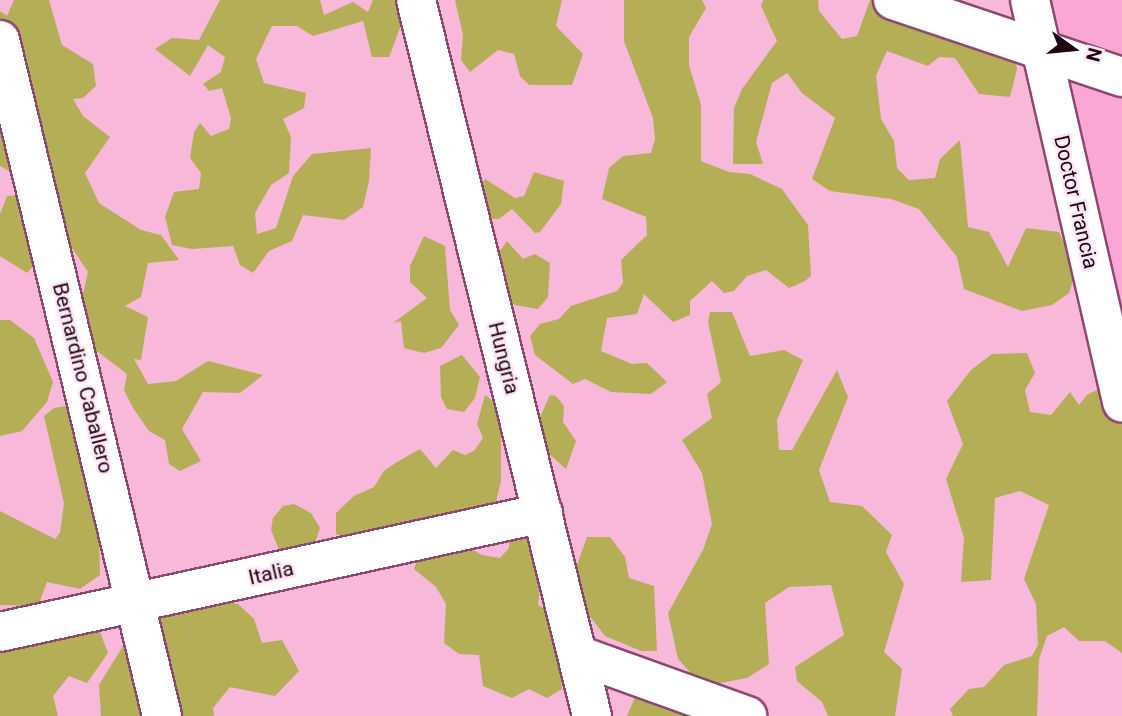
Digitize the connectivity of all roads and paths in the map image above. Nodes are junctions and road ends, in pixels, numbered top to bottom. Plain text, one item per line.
1 (416, 0) edge
2 (893, 0) edge
3 (1030, 0) edge
4 (0, 40) edge
5 (1041, 48) junction
6 (1122, 77) edge
7 (1122, 403) edge
8 (543, 513) junction
9 (138, 603) junction
10 (0, 632) edge
11 (578, 655) junction
12 (162, 716) edge
13 (592, 716) edge
14 (747, 716) edge

1 - 8 street, Hungria
2 - 5 street
3 - 5 street, Doctor Francia
4 - 9 street, Bernardino Caballero
5 - 6 street
5 - 7 street, Doctor Francia
8 - 9 street, Italia
8 - 11 street, Hungria
9 - 10 street, Italia
9 - 12 street, Bernardino Caballero
11 - 13 street, Hungria
11 - 14 street

